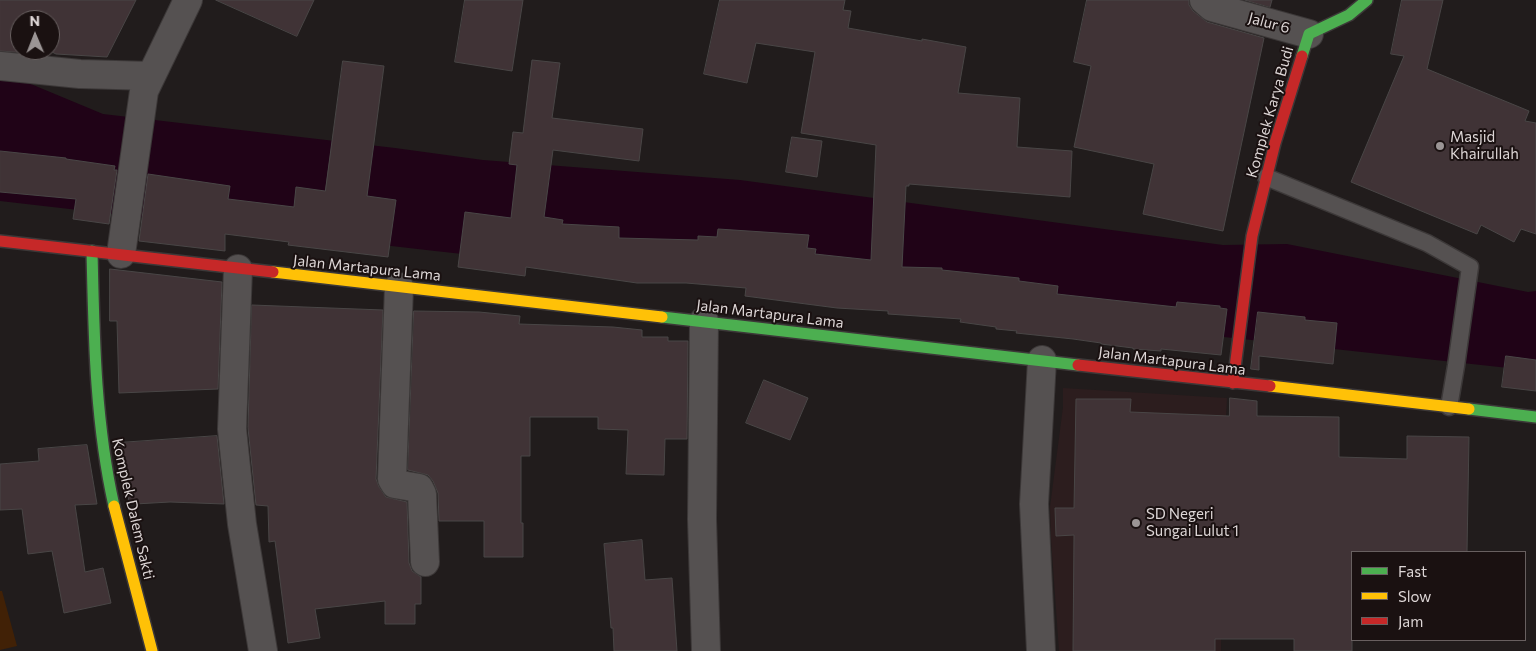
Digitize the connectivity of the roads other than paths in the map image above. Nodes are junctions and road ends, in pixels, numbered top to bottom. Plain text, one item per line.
1 (188, 0) edge
2 (1204, 0) edge
3 (1367, 0) edge
4 (1309, 34) junction
5 (0, 66) edge
6 (148, 83) junction
7 (1266, 177) junction
8 (0, 241) edge
9 (92, 251) junction
10 (121, 254) junction
11 (238, 269) junction
12 (399, 287) junction
13 (704, 321) junction
14 (1042, 360) junction
15 (1233, 383) junction
16 (1448, 408) junction
17 (1536, 417) edge
18 (425, 562) dead end
19 (152, 651) edge
20 (264, 651) edge
21 (706, 651) edge
22 (1041, 651) edge

1 - 6 street
2 - 4 street, Jalur 6
3 - 4 main road, Komplek Karya Budi
4 - 7 main road, Komplek Karya Budi
5 - 6 street
6 - 10 street
7 - 15 main road, Komplek Karya Budi
7 - 16 lane
8 - 9 main road, Jalan Martapura Lama
9 - 10 main road, Jalan Martapura Lama
9 - 19 main road, Komplek Dalem Sakti
10 - 11 main road, Jalan Martapura Lama
11 - 12 main road, Jalan Martapura Lama
11 - 20 street
12 - 13 main road, Jalan Martapura Lama
12 - 18 street
13 - 14 main road, Jalan Martapura Lama
13 - 21 street
14 - 15 main road, Jalan Martapura Lama
14 - 22 street
15 - 16 main road, Jalan Martapura Lama
16 - 17 main road, Jalan Martapura Lama

